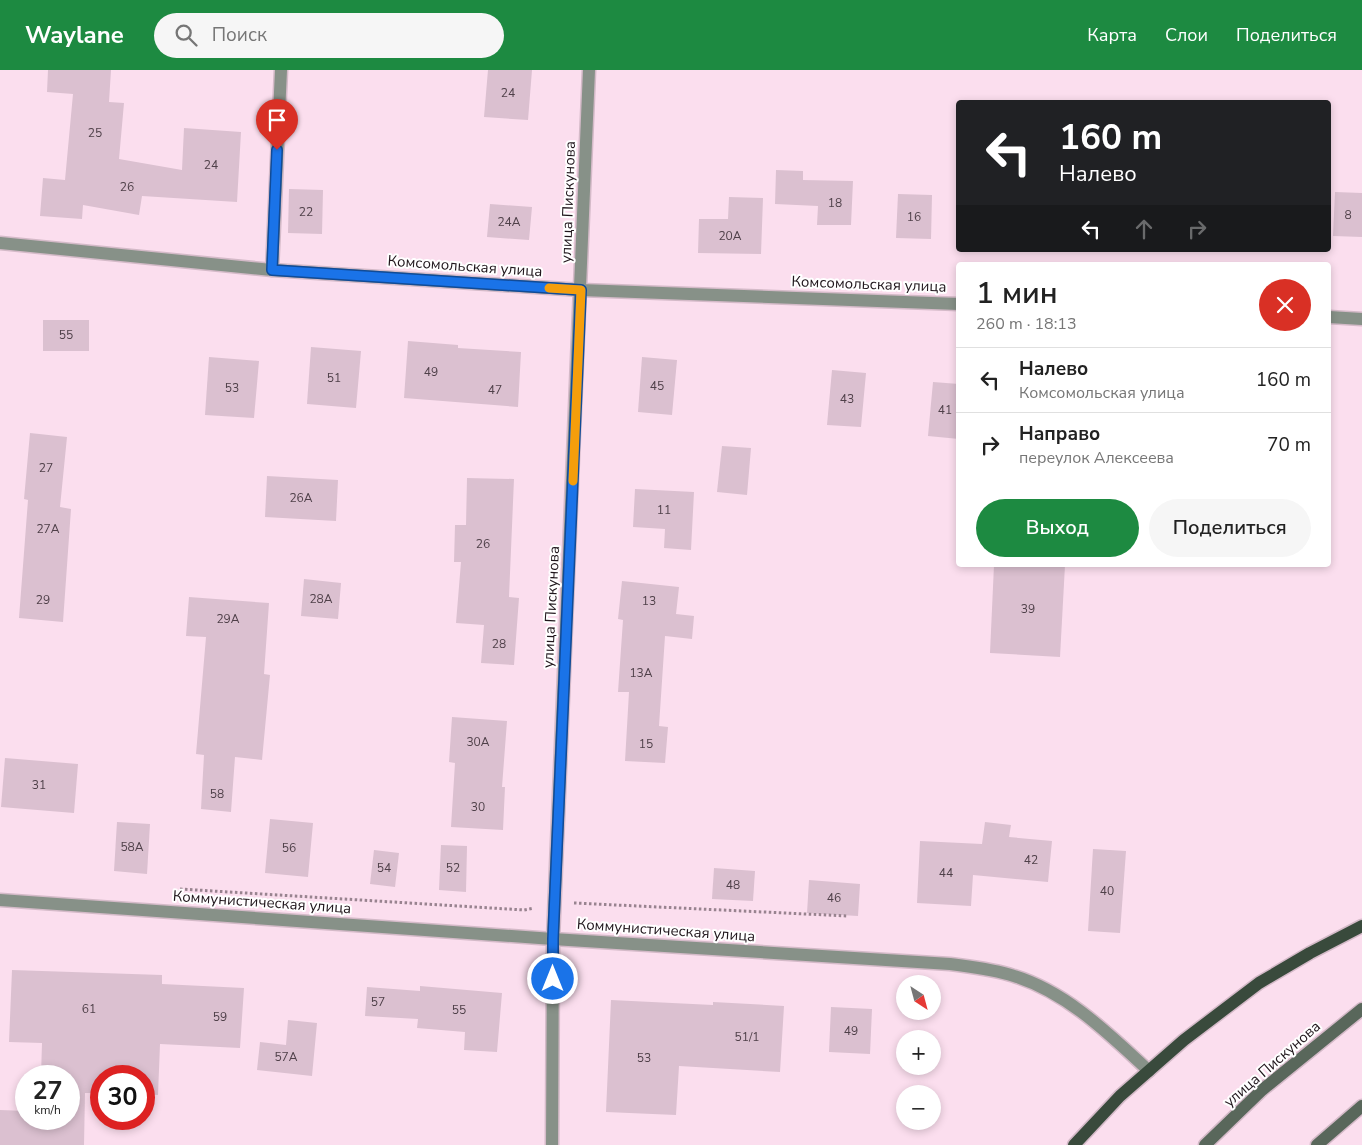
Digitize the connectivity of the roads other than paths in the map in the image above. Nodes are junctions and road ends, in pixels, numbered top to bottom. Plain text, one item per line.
1 (281, 70) edge
2 (590, 70) edge
3 (0, 243) edge
4 (272, 270) junction
5 (581, 290) junction
6 (956, 304) edge
7 (1331, 317) edge
8 (1362, 318) edge
9 (0, 900) edge
10 (1362, 926) edge
11 (553, 939) junction
12 (1362, 1009) edge
13 (1149, 1070) junction
14 (1362, 1106) edge
15 (552, 1145) edge
16 (1074, 1145) edge
17 (1205, 1145) edge
18 (1317, 1145) edge

1 - 4 street
2 - 5 street, улица Пискунова
3 - 4 street, Комсомольская улица
4 - 5 street, Комсомольская улица
5 - 6 street, Комсомольская улица
5 - 11 street, улица Пискунова
7 - 8 street
9 - 11 street, Коммунистическая улица
10 - 13 main road
11 - 13 street, Коммунистическая улица
11 - 15 street, улица Пискунова
12 - 17 main road, улица Пискунова
13 - 16 main road
14 - 18 main road

